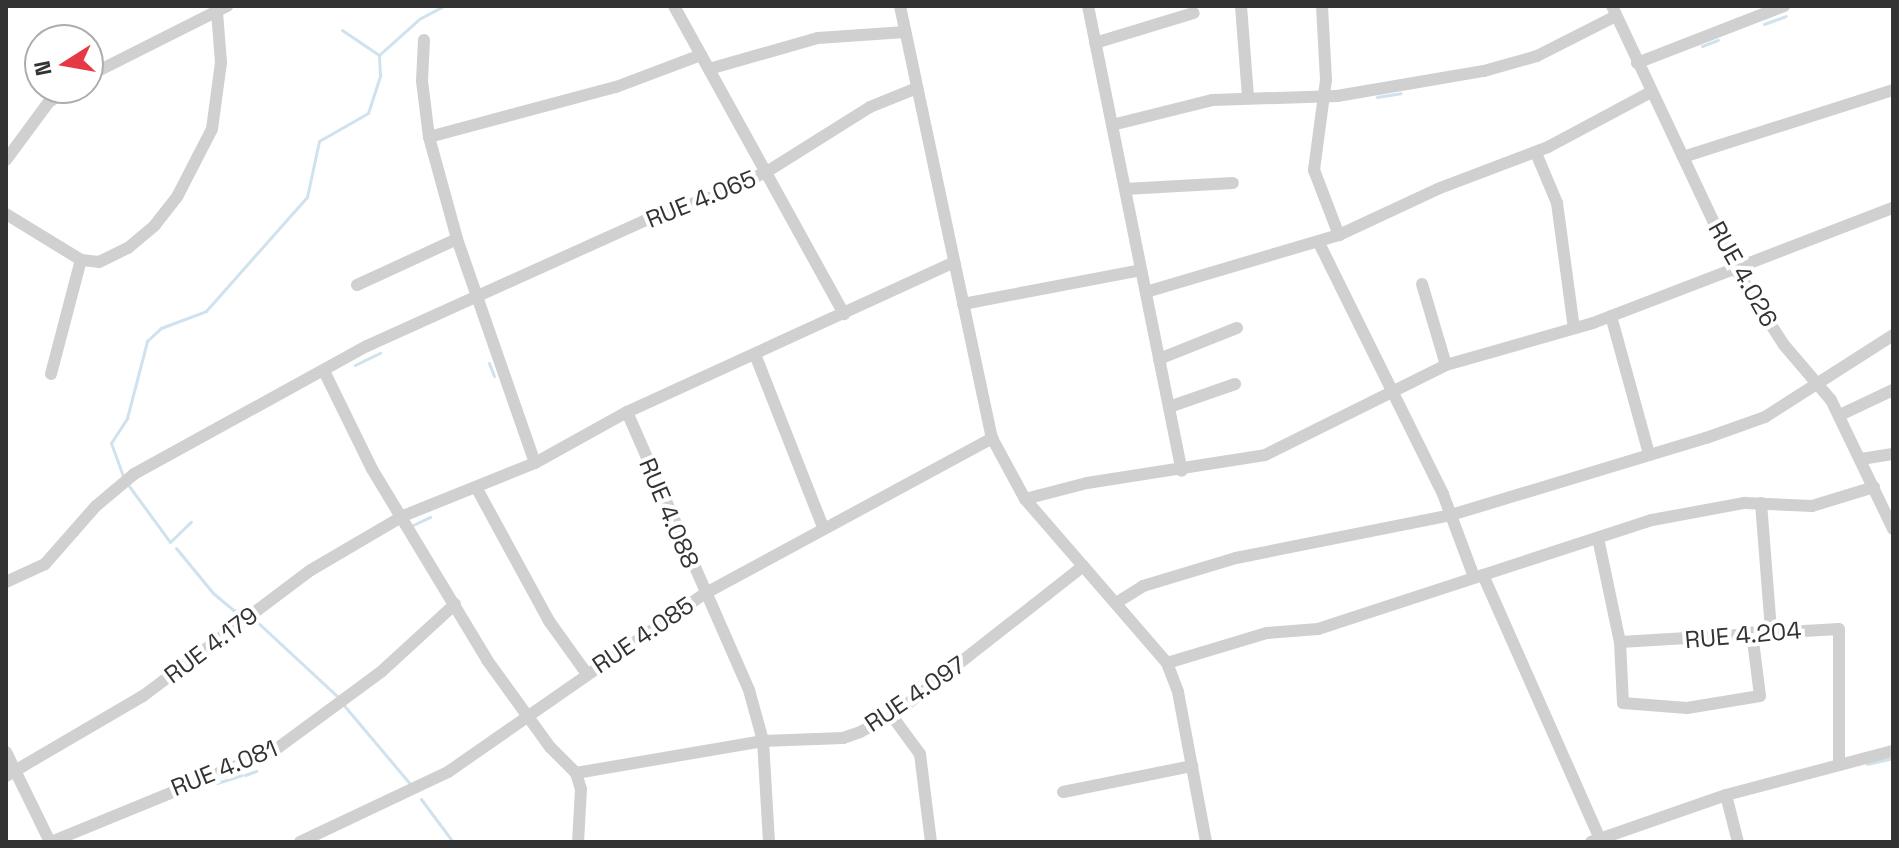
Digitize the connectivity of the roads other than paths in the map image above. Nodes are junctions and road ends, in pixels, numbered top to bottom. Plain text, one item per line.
1 (674, 6) edge
2 (900, 6) edge
3 (1088, 6) edge
4 (1241, 6) edge
5 (1322, 6) edge
6 (1784, 6) edge
7 (222, 9) edge
8 (1614, 11) edge
9 (1194, 13) dead end
10 (905, 32) junction
11 (424, 40) dead end
12 (1095, 43) junction
13 (701, 55) junction
14 (1637, 63) junction
15 (104, 68) edge
16 (709, 69) junction
17 (917, 88) junction
18 (1893, 90) edge
19 (1651, 92) junction
20 (1248, 96) junction
21 (1325, 97) junction
22 (47, 104) edge
23 (1112, 125) junction
24 (429, 137) junction
25 (1536, 153) junction
26 (1683, 157) junction
27 (6, 160) edge
28 (768, 171) junction
29 (1233, 183) dead end
30 (1125, 189) junction
31 (1893, 208) edge
32 (6, 214) edge
33 (1339, 235) junction
34 (457, 239) junction
35 (1319, 243) junction
36 (81, 260) junction
37 (954, 262) junction
38 (1141, 270) junction
39 (1736, 270) junction
40 (1422, 284) dead end
41 (357, 285) dead end
42 (1146, 292) junction
43 (478, 298) junction
44 (963, 304) junction
45 (844, 314) junction
46 (1611, 316) junction
47 (1237, 328) dead end
48 (1574, 328) junction
49 (1893, 335) edge
50 (756, 357) junction
51 (1159, 359) junction
52 (1446, 365) junction
53 (324, 371) junction
54 (51, 374) dead end
55 (1235, 384) dead end
56 (1820, 385) junction
57 (1392, 389) junction
58 (1893, 390) edge
59 (1169, 407) junction
60 (627, 412) junction
61 (1840, 415) junction
62 (992, 438) junction
63 (1649, 454) junction
64 (1893, 454) edge
65 (1861, 459) junction
66 (535, 463) junction
67 (1182, 471) junction
68 (476, 487) junction
69 (1874, 487) junction
70 (1025, 499) junction
71 (1761, 503) junction
72 (1451, 515) junction
73 (403, 516) junction
74 (823, 527) junction
75 (1893, 529) edge
76 (1598, 538) junction
77 (1083, 566) junction
78 (1478, 576) junction
79 (6, 582) edge
80 (704, 594) junction
81 (1116, 603) junction
82 (455, 604) junction
83 (1771, 631) junction
84 (1752, 633) junction
85 (1620, 642) junction
86 (1167, 663) junction
87 (587, 674) junction
88 (892, 716) junction
89 (529, 718) junction
90 (763, 741) junction
91 (1893, 751) edge
92 (6, 752) edge
93 (1839, 763) junction
94 (1192, 766) junction
95 (10, 772) edge
96 (576, 773) junction
97 (1063, 792) dead end
98 (1726, 795) junction
99 (1595, 840) edge
100 (51, 842) edge
101 (300, 842) edge
102 (578, 842) edge
103 (769, 842) edge
104 (931, 842) edge
105 (1206, 842) edge
106 (1738, 842) edge

1 - 13 street
2 - 10 street
3 - 12 street
4 - 20 street
5 - 21 street
6 - 14 street
7 - 15 street
7 - 36 street
8 - 14 street, RUE 4.026
8 - 21 street
9 - 12 street
10 - 16 street
10 - 17 street
11 - 24 street
12 - 23 street
13 - 16 street
13 - 24 street
14 - 19 street, RUE 4.026
16 - 28 street
17 - 28 street, RUE 4.065
17 - 37 street
18 - 26 street
19 - 25 street
19 - 26 street, RUE 4.026
20 - 21 street
20 - 23 street
21 - 33 street
22 - 27 street
23 - 30 street
24 - 34 street
25 - 33 street
25 - 48 street
26 - 39 street, RUE 4.026
28 - 43 street, RUE 4.065
28 - 45 street
29 - 30 street
30 - 38 street
31 - 39 street
32 - 36 street
33 - 35 street
34 - 41 street
34 - 43 street
35 - 42 street
35 - 57 street
36 - 54 street
37 - 44 street
37 - 45 street, RUE 4.179
38 - 42 street
38 - 44 street
39 - 46 street
39 - 56 street, RUE 4.026
40 - 52 street
42 - 51 street
43 - 53 street, RUE 4.065
43 - 66 street
44 - 62 street
45 - 50 street, RUE 4.179
46 - 48 street
46 - 63 street
47 - 51 street
48 - 52 street
49 - 56 street
50 - 60 street, RUE 4.179
50 - 74 street
51 - 59 street
52 - 57 street
53 - 73 street
53 - 79 street, RUE 4.065
55 - 59 street
56 - 61 street, RUE 4.026
56 - 63 street
57 - 67 street
57 - 72 street
58 - 61 street
59 - 67 street
60 - 66 street, RUE 4.179
60 - 80 street, RUE 4.088
61 - 65 street, RUE 4.026
62 - 70 street
62 - 74 street, RUE 4.085
63 - 72 street
64 - 65 street
65 - 69 street, RUE 4.026
66 - 68 street, RUE 4.179
67 - 70 street
68 - 73 street, RUE 4.179
68 - 87 street
69 - 71 street
69 - 75 street, RUE 4.026
70 - 77 street
71 - 76 street
71 - 83 street
72 - 78 street
72 - 81 street
73 - 82 street
73 - 95 street, RUE 4.179
74 - 80 street, RUE 4.085
76 - 78 street
76 - 85 street
77 - 81 street
77 - 88 street, RUE 4.097
78 - 86 street
78 - 99 street
80 - 87 street, RUE 4.085
80 - 90 street, RUE 4.088
81 - 86 street
82 - 89 street
82 - 100 street, RUE 4.081
83 - 84 street, RUE 4.204
83 - 93 street, RUE 4.204
84 - 85 street, RUE 4.204
84 - 85 street
86 - 94 street
87 - 89 street, RUE 4.085
88 - 90 street, RUE 4.097
88 - 104 street
89 - 96 street
89 - 101 street, RUE 4.085
90 - 96 street, RUE 4.097
90 - 103 street, RUE 4.088
91 - 93 street
92 - 95 street
93 - 98 street
94 - 97 street
94 - 105 street
95 - 100 street
96 - 102 street
98 - 99 street
98 - 106 street

